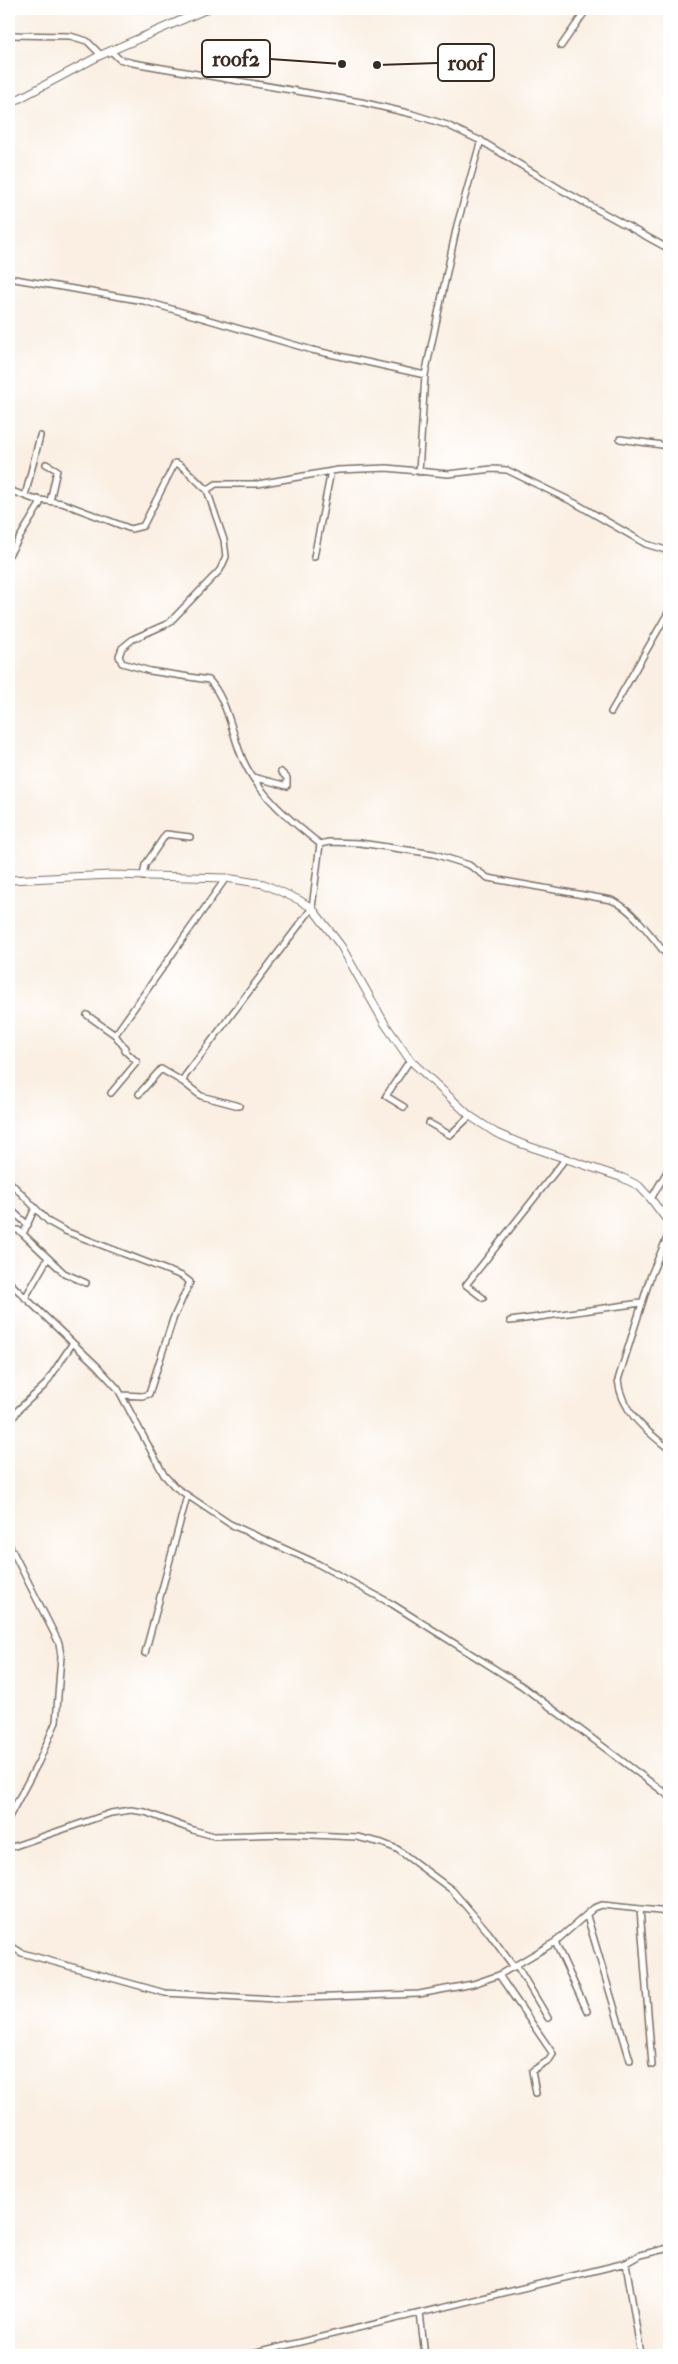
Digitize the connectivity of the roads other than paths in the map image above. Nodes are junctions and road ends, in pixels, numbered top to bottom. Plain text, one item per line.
1 (207, 9) edge
2 (587, 9) edge
3 (9, 35) edge
4 (561, 46) dead end
5 (111, 51) junction
6 (101, 55) junction
7 (9, 104) edge
8 (481, 140) junction
9 (669, 249) edge
10 (9, 278) edge
11 (425, 375) junction
12 (40, 436) dead end
13 (620, 439) dead end
14 (669, 446) edge
15 (46, 464) dead end
16 (331, 471) junction
17 (419, 472) junction
18 (9, 490) edge
19 (207, 490) junction
20 (24, 496) junction
21 (38, 499) junction
22 (50, 501) junction
23 (669, 551) edge
24 (9, 555) edge
25 (314, 557) dead end
26 (669, 611) edge
27 (611, 712) dead end
28 (282, 772) dead end
29 (253, 777) junction
30 (190, 837) dead end
31 (320, 844) junction
32 (143, 877) junction
33 (226, 878) junction
34 (9, 880) edge
35 (312, 908) junction
36 (669, 958) edge
37 (87, 1015) dead end
38 (115, 1034) junction
39 (410, 1060) junction
40 (184, 1082) junction
41 (111, 1093) dead end
42 (138, 1094) dead end
43 (239, 1106) dead end
44 (404, 1108) dead end
45 (470, 1116) junction
46 (429, 1123) dead end
47 (566, 1158) junction
48 (669, 1168) edge
49 (9, 1181) edge
50 (651, 1199) junction
51 (9, 1208) edge
52 (35, 1208) junction
53 (669, 1223) edge
54 (28, 1225) junction
55 (9, 1230) edge
56 (669, 1233) edge
57 (24, 1234) junction
58 (48, 1258) junction
59 (9, 1282) edge
60 (86, 1283) dead end
61 (25, 1298) junction
62 (483, 1298) dead end
63 (642, 1303) junction
64 (510, 1321) dead end
65 (72, 1344) junction
66 (122, 1395) junction
67 (9, 1424) edge
68 (669, 1449) edge
69 (187, 1496) junction
70 (9, 1544) edge
71 (145, 1653) dead end
72 (669, 1796) edge
73 (9, 1817) edge
74 (9, 1848) edge
75 (640, 1909) junction
76 (669, 1912) edge
77 (585, 1917) junction
78 (555, 1942) junction
79 (9, 1945) edge
80 (516, 1966) junction
81 (499, 1975) junction
82 (586, 2011) dead end
83 (548, 2018) dead end
84 (617, 2025) dead end
85 (630, 2060) dead end
86 (652, 2065) dead end
87 (536, 2093) dead end
88 (669, 2248) edge
89 (626, 2263) junction
90 (420, 2313) junction
91 (247, 2355) edge
92 (425, 2355) edge
93 (640, 2355) edge

1 - 5 street
2 - 4 street
3 - 6 street
5 - 6 street
5 - 8 street
6 - 7 street
8 - 9 street
8 - 11 street
10 - 11 street
11 - 17 street
12 - 20 street
13 - 14 street
15 - 22 street
16 - 17 street
16 - 19 street
16 - 25 street
17 - 23 street
18 - 20 street
19 - 22 street
19 - 29 street
20 - 21 street
21 - 22 street
21 - 24 street
26 - 27 street
28 - 29 street
29 - 31 street
30 - 32 street
31 - 35 street
31 - 36 street
32 - 33 street
32 - 34 street
33 - 35 street
33 - 38 street
35 - 39 street
35 - 40 street
37 - 38 street
38 - 41 street
39 - 44 street
39 - 45 street
40 - 42 street
40 - 43 street
45 - 46 street
45 - 47 street
47 - 50 street
47 - 62 street
48 - 50 street
49 - 52 street
50 - 53 street
51 - 54 street
52 - 54 street
52 - 66 street
54 - 57 street
55 - 57 street
56 - 63 street
57 - 58 street
58 - 60 street
58 - 61 street
59 - 61 street
61 - 65 street
63 - 64 street
63 - 68 street
65 - 66 street
65 - 67 street
66 - 69 street
69 - 71 street
69 - 72 street
70 - 73 street
74 - 80 street
75 - 76 street
75 - 77 street
75 - 86 street
77 - 78 street
77 - 84 street
77 - 85 street
78 - 80 street
78 - 82 street
79 - 81 street
80 - 81 street
80 - 83 street
81 - 87 street
88 - 89 street
89 - 90 street
89 - 93 street
90 - 91 street
90 - 92 street

